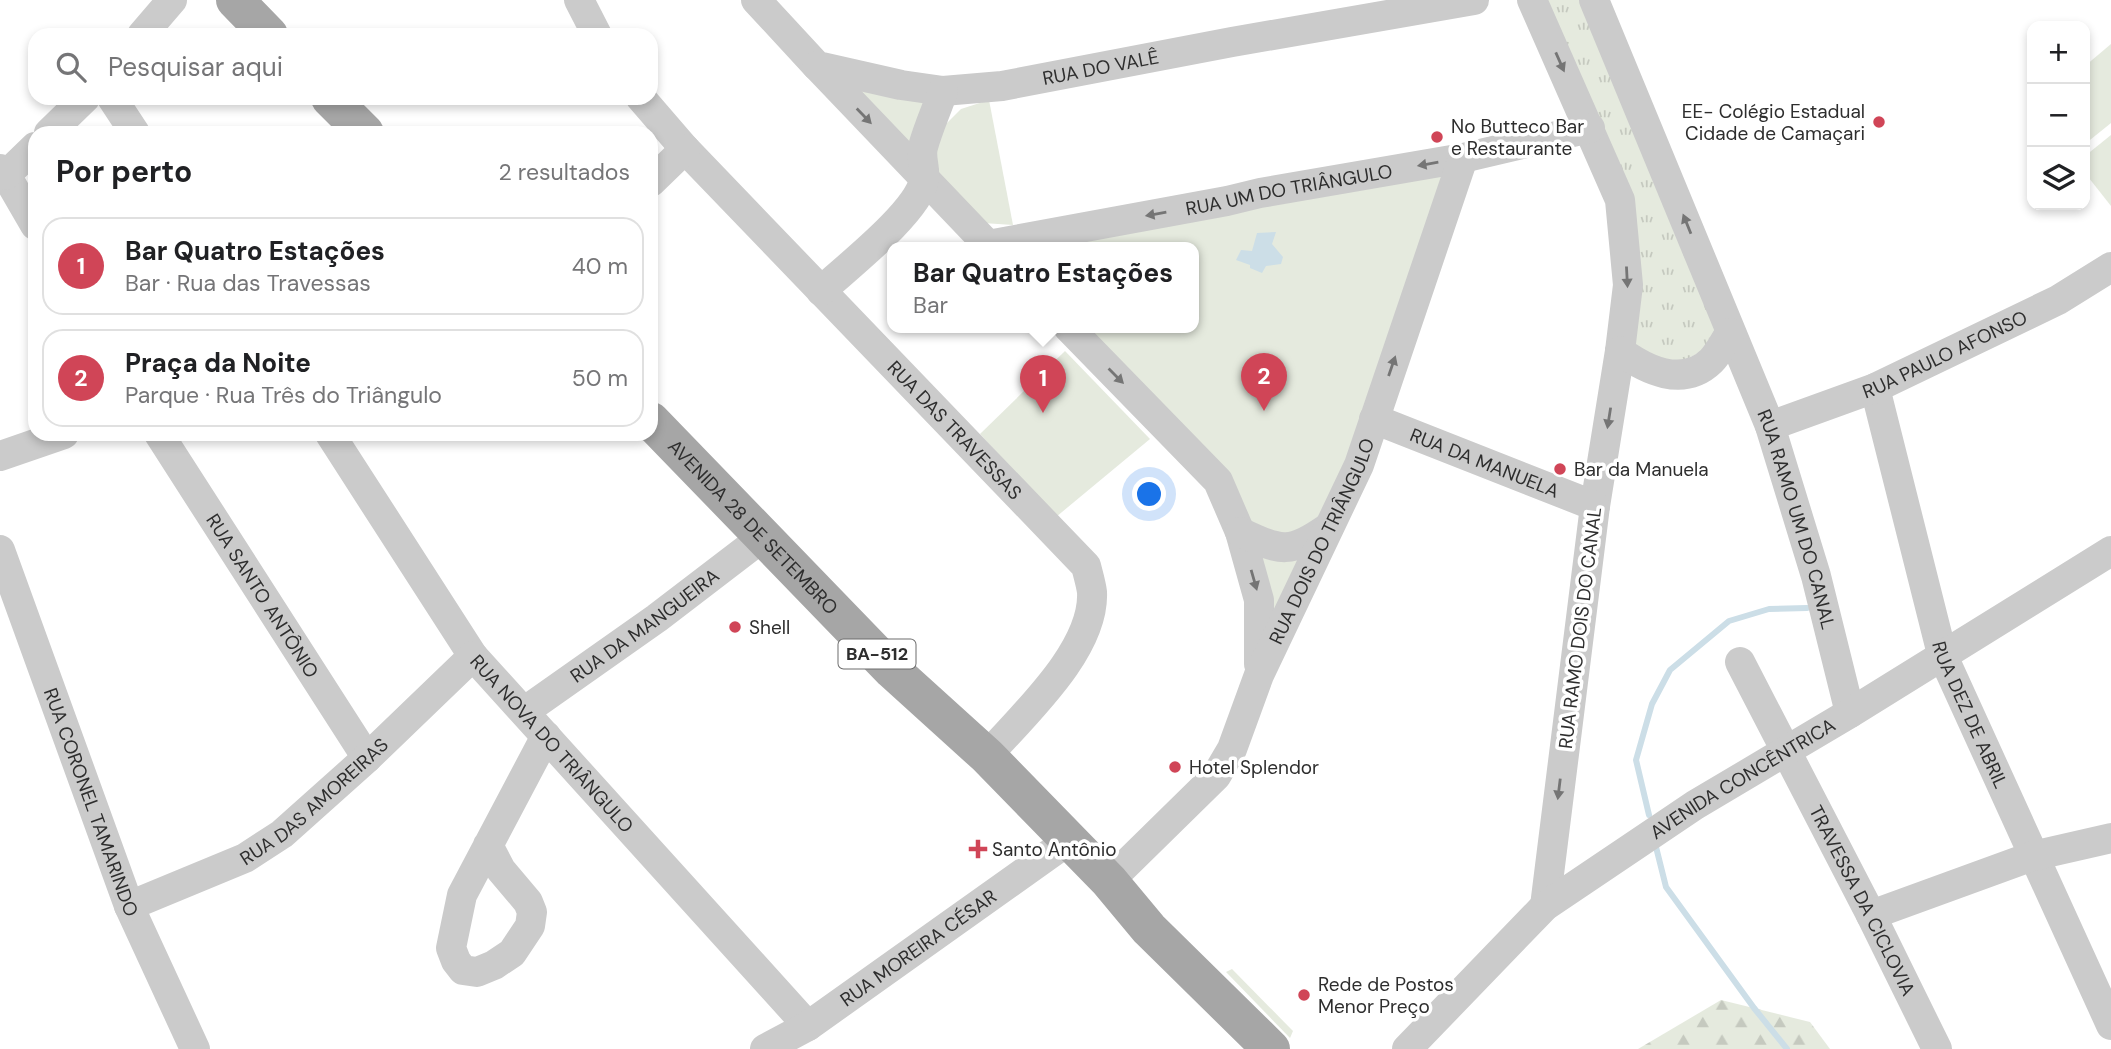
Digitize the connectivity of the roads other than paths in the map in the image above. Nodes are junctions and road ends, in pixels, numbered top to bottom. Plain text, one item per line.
1 (173, 0) edge
2 (235, 0) edge
3 (579, 0) edge
4 (756, 0) edge
5 (1474, 0) edge
6 (1532, 0) edge
7 (1594, 0) edge
8 (148, 28) edge
9 (262, 28) edge
10 (593, 28) edge
11 (817, 66) junction
12 (943, 91) junction
13 (78, 105) edge
14 (117, 105) edge
15 (337, 105) edge
16 (647, 105) edge
17 (56, 126) edge
18 (130, 126) edge
19 (358, 126) edge
20 (1590, 128) junction
21 (685, 149) junction
22 (28, 152) edge
23 (1463, 158) junction
24 (3, 172) edge
25 (658, 175) edge
26 (924, 179) junction
27 (28, 213) edge
28 (985, 242) edge
29 (1010, 242) edge
30 (2111, 267) edge
31 (821, 291) junction
32 (1074, 333) edge
33 (1730, 333) junction
34 (1620, 351) junction
35 (1712, 360) junction
36 (1744, 366) junction
37 (1875, 388) junction
38 (1374, 419) junction
39 (1770, 426) junction
40 (658, 428) edge
41 (44, 441) edge
42 (164, 441) edge
43 (335, 441) edge
44 (0, 456) edge
45 (1595, 506) junction
46 (1329, 527) junction
47 (1240, 532) junction
48 (763, 537) junction
49 (0, 550) edge
50 (2111, 551) edge
51 (1942, 654) junction
52 (473, 656) junction
53 (1740, 662) dead end
54 (1259, 675) junction
55 (525, 711) junction
56 (1850, 713) junction
57 (546, 736) junction
58 (1786, 751) junction
59 (988, 756) junction
60 (368, 758) junction
61 (2111, 838) edge
62 (1068, 841) junction
63 (488, 845) dead end
64 (2033, 856) junction
65 (1109, 881) junction
66 (130, 906) junction
67 (1545, 906) junction
68 (1871, 915) junction
69 (2111, 1025) edge
70 (808, 1027) junction
71 (195, 1049) edge
72 (765, 1049) edge
73 (1271, 1049) edge
74 (1407, 1049) edge
75 (1937, 1049) edge

1 - 8 street
2 - 9 main road
3 - 10 street
4 - 11 street
5 - 12 street, RUA DO VALÊ
6 -> 20 street, RUA RAMO DOIS DO CANAL
33 -> 7 street, RUA RAMO UM DO CANAL
11 - 12 street, RUA DO VALÊ
11 -> 26 street
12 - 26 street
13 - 17 street
14 - 18 street
15 - 19 main road
16 - 21 street, RUA DAS TRAVESSAS
20 - 23 street, RUA UM DO TRIÂNGULO
20 -> 34 street, RUA RAMO DOIS DO CANAL
21 - 25 street
21 - 31 street, RUA DAS TRAVESSAS
22 - 24 street
23 -> 29 street, RUA UM DO TRIÂNGULO
38 -> 23 street, RUA DOIS DO TRIÂNGULO
24 - 27 street
26 - 28 street
26 - 31 street
30 - 37 street, RUA PAULO AFONSO
31 - 59 street, RUA DAS TRAVESSAS
32 -> 47 street
33 - 35 street
33 - 36 street, RUA RAMO UM DO CANAL
34 - 35 street
34 -> 45 street, RUA RAMO DOIS DO CANAL
35 - 36 street
36 - 39 street, RUA RAMO UM DO CANAL
37 - 39 street, RUA PAULO AFONSO
37 - 51 street, RUA DEZ DE ABRIL
38 - 45 street, RUA DA MANUELA
38 - 46 street, RUA DOIS DO TRIÂNGULO
39 - 56 street, RUA RAMO UM DO CANAL
40 - 48 main road, AVENIDA 28 DE SETEMBRO / BA-512
41 - 44 street
42 - 60 street, RUA SANTO ANTÔNIO
43 - 52 street, RUA NOVA DO TRIÂNGULO
45 -> 67 street, RUA RAMO DOIS DO CANAL
46 - 47 street
46 - 54 street, RUA DOIS DO TRIÂNGULO
47 -> 54 street
48 - 55 street, RUA DA MANGUEIRA
48 - 59 main road, AVENIDA 28 DE SETEMBRO / BA-512
49 - 66 street, RUA CORONEL TAMARINDO
50 - 51 street, AVENIDA CONCÊNTRICA
51 - 56 street, AVENIDA CONCÊNTRICA
51 - 64 street, RUA DEZ DE ABRIL
52 - 55 street, RUA NOVA DO TRIÂNGULO
52 - 60 street, RUA DAS AMOREIRAS
53 - 58 street, TRAVESSA DA CICLOVIA
54 - 65 street, RUA DOIS DO TRIÂNGULO
55 - 57 street, RUA NOVA DO TRIÂNGULO
56 - 58 street, AVENIDA CONCÊNTRICA
57 - 63 street
57 - 70 street, RUA NOVA DO TRIÂNGULO
58 - 67 street, AVENIDA CONCÊNTRICA
58 - 68 street, TRAVESSA DA CICLOVIA
59 - 62 main road, AVENIDA 28 DE SETEMBRO / BA-512
60 - 66 street, RUA DAS AMOREIRAS
61 - 64 street
62 - 65 main road, AVENIDA 28 DE SETEMBRO / BA-512
62 - 70 street, RUA MOREIRA CÉSAR
64 - 68 street
64 - 69 street, RUA DEZ DE ABRIL
65 - 73 main road, AVENIDA 28 DE SETEMBRO / BA-512
66 - 71 street, RUA CORONEL TAMARINDO
67 - 74 street, AVENIDA CONCÊNTRICA
68 - 75 street, TRAVESSA DA CICLOVIA
70 - 72 street, RUA MOREIRA CÉSAR

